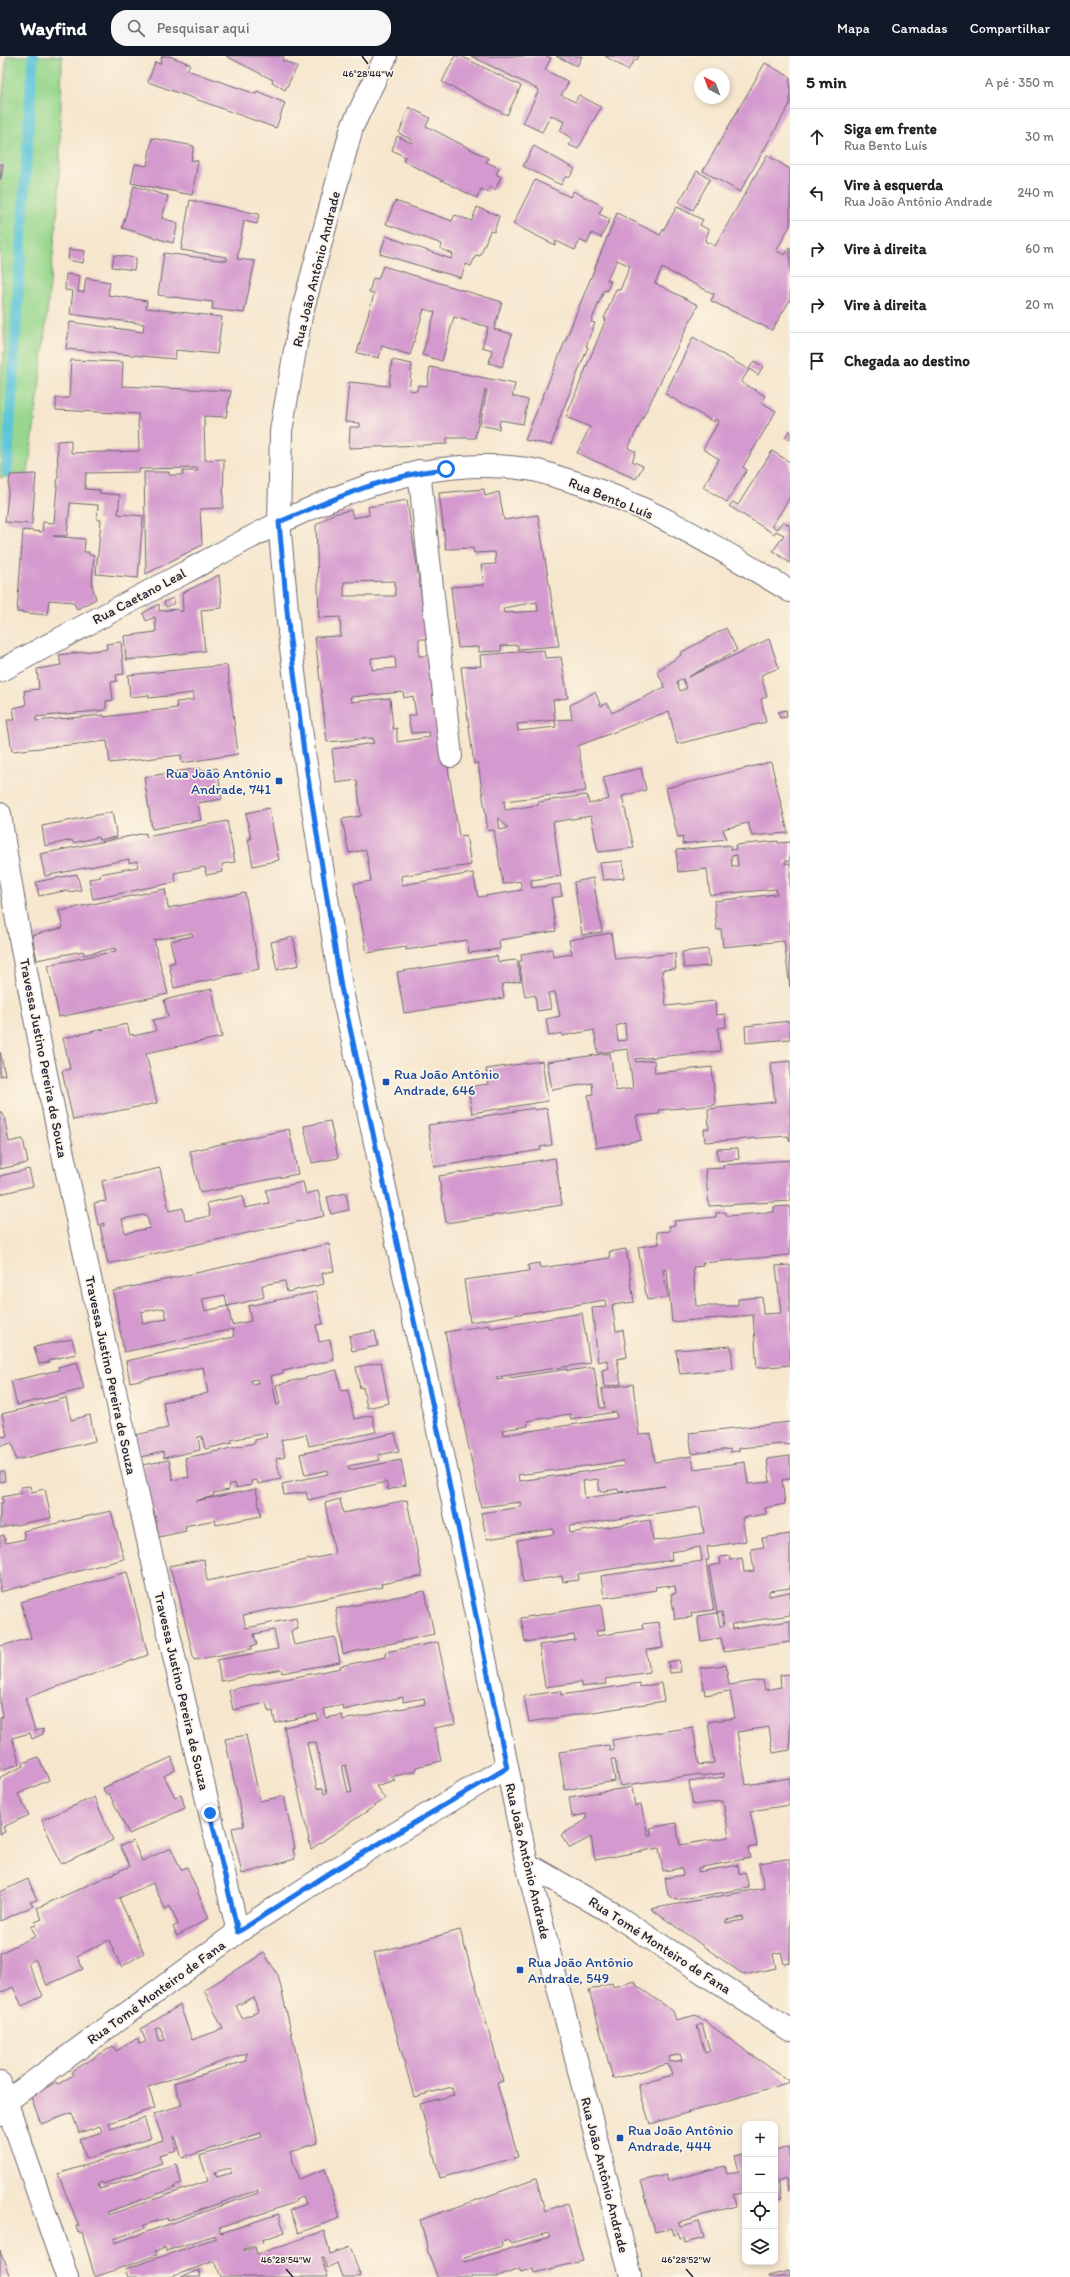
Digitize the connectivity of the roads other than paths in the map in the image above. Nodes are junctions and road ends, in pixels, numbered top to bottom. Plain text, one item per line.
1 (386, 56) edge
2 (419, 471) junction
3 (279, 522) junction
4 (790, 591) edge
5 (0, 671) edge
6 (451, 756) dead end
7 (0, 814) edge
8 (507, 1768) junction
9 (527, 1864) junction
10 (238, 1932) junction
11 (790, 2030) edge
12 (2, 2099) edge
13 (67, 2277) edge
14 (631, 2277) edge

1 - 3 street, Rua João Antônio Andrade
2 - 3 street, Rua Bento Luís
2 - 4 street, Rua Bento Luís
2 - 6 street
3 - 5 street, Rua Caetano Leal
3 - 8 street, Rua João Antônio Andrade
7 - 10 street, Travessa Justino Pereira de Souza
8 - 9 street, Rua João Antônio Andrade
8 - 10 street, Rua Tomé Monteiro de Fana
9 - 11 street, Rua Tomé Monteiro de Fana
9 - 14 street, Rua João Antônio Andrade
10 - 12 street, Rua Tomé Monteiro de Fana
12 - 13 street

